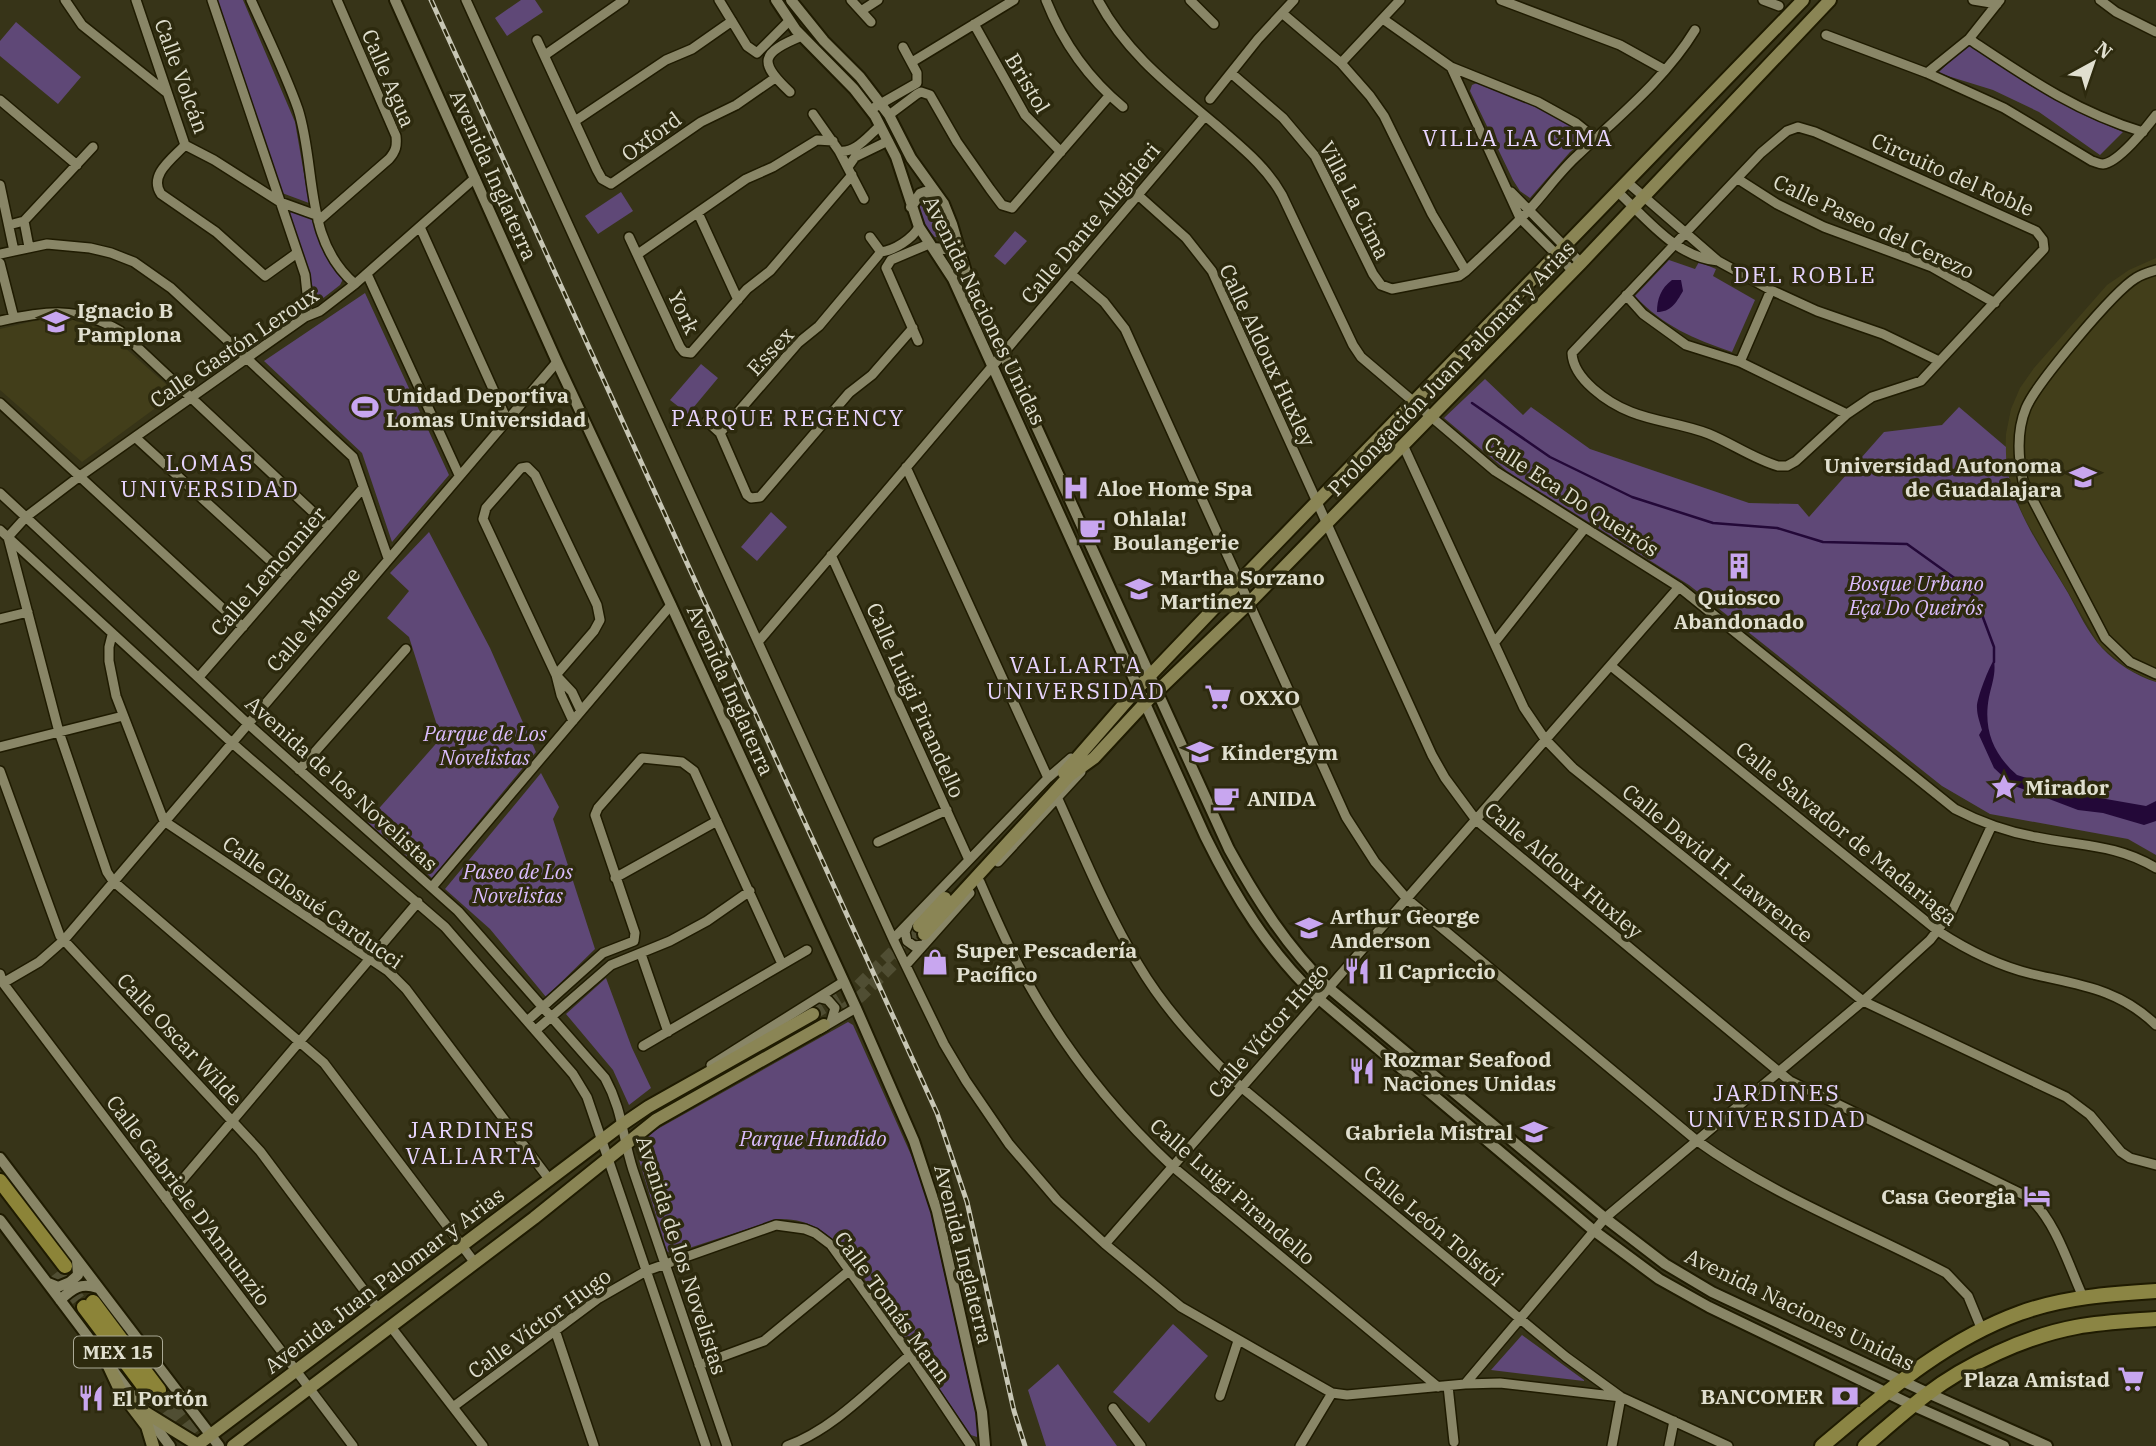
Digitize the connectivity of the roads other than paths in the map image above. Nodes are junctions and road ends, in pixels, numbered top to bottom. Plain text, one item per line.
1 (135, 0) edge
2 (212, 0) edge
3 (251, 0) edge
4 (337, 0) edge
5 (395, 0) edge
6 (466, 0) edge
7 (624, 0) edge
8 (719, 0) edge
9 (776, 0) edge
10 (791, 0) edge
11 (851, 0) edge
12 (878, 0) edge
13 (1014, 0) edge
14 (1046, 0) edge
15 (1098, 0) edge
16 (1190, 0) edge
17 (1294, 0) edge
18 (1400, 0) edge
19 (1501, 0) edge
20 (1763, 0) edge
21 (1803, 0) edge
22 (1830, 0) edge
23 (1973, 0) edge
24 (2100, 0) edge
25 (65, 1) edge
26 (1999, 2) edge
27 (1779, 6) dead end
28 (861, 11) junction
29 (1282, 13) junction
30 (1383, 19) junction
31 (732, 21) junction
32 (789, 21) junction
33 (871, 23) dead end
34 (974, 24) junction
35 (1214, 24) dead end
36 (1695, 30) dead end
37 (2156, 32) edge
38 (1826, 35) dead end
39 (802, 36) junction
40 (1969, 39) junction
41 (537, 40) dead end
42 (903, 47) dead end
43 (545, 55) junction
44 (912, 62) junction
45 (1341, 63) junction
46 (1451, 67) junction
47 (1665, 70) junction
48 (1231, 73) junction
49 (1927, 74) junction
50 (775, 78) junction
51 (790, 92) dead end
52 (167, 93) junction
53 (1109, 96) junction
54 (1210, 99) dead end
55 (0, 100) edge
56 (882, 103) junction
57 (1122, 107) dead end
58 (870, 110) junction
59 (813, 114) dead end
60 (889, 115) junction
61 (2156, 115) edge
62 (1205, 116) junction
63 (575, 121) junction
64 (880, 126) junction
65 (2143, 132) junction
66 (1596, 139) junction
67 (833, 141) junction
68 (888, 141) junction
69 (185, 145) junction
70 (93, 148) dead end
71 (839, 151) junction
72 (1061, 152) junction
73 (77, 164) junction
74 (850, 171) junction
75 (475, 178) junction
76 (1738, 179) junction
77 (0, 185) edge
78 (1623, 187) junction
79 (1509, 191) junction
80 (1138, 195) junction
81 (1644, 197) junction
82 (864, 199) dead end
83 (940, 199) junction
84 (280, 202) junction
85 (911, 207) junction
86 (1634, 207) junction
87 (1529, 210) junction
88 (698, 213) junction
89 (317, 218) junction
90 (1520, 218) junction
91 (24, 221) junction
92 (9, 225) junction
93 (420, 227) junction
94 (919, 227) junction
95 (1685, 234) junction
96 (629, 237) dead end
97 (870, 237) dead end
98 (956, 238) junction
99 (1675, 245) junction
100 (931, 246) junction
101 (29, 247) junction
102 (14, 251) junction
103 (1562, 251) junction
104 (881, 252) junction
105 (297, 253) junction
106 (0, 254) edge
107 (638, 254) junction
108 (1718, 261) junction
109 (0, 263) edge
110 (1577, 267) junction
111 (2156, 270) edge
112 (1466, 271) junction
113 (367, 274) junction
114 (1071, 274) junction
115 (355, 284) junction
116 (1771, 290) junction
117 (1626, 295) junction
118 (738, 300) junction
119 (1995, 303) junction
120 (304, 317) junction
121 (14, 318) junction
122 (0, 321) edge
123 (913, 328) junction
124 (918, 341) dead end
125 (1003, 354) junction
126 (246, 358) junction
127 (1939, 361) junction
128 (557, 362) junction
129 (1740, 362) junction
130 (993, 366) junction
131 (191, 396) junction
132 (0, 403) edge
133 (1413, 403) junction
134 (1847, 414) junction
135 (1430, 417) junction
136 (507, 419) junction
137 (707, 421) dead end
138 (720, 433) junction
139 (135, 437) junction
140 (1403, 445) junction
141 (906, 467) junction
142 (459, 475) junction
143 (80, 476) junction
144 (363, 488) junction
145 (0, 493) edge
146 (1317, 502) junction
147 (26, 517) junction
148 (1326, 523) junction
149 (329, 527) junction
150 (1585, 528) junction
151 (0, 530) edge
152 (8, 537) junction
153 (831, 555) junction
154 (388, 558) junction
155 (287, 576) junction
156 (1240, 581) junction
157 (1679, 587) junction
158 (1249, 603) junction
159 (671, 605) junction
160 (27, 612) junction
161 (0, 619) edge
162 (243, 627) junction
163 (112, 635) junction
164 (758, 642) junction
165 (1495, 642) junction
166 (406, 649) dead end
167 (1611, 666) junction
168 (2156, 674) edge
169 (556, 675) junction
170 (1150, 676) junction
171 (199, 677) junction
172 (1139, 687) junction
173 (1157, 692) junction
174 (1145, 703) junction
175 (581, 711) junction
176 (124, 716) junction
177 (573, 721) junction
178 (247, 723) junction
179 (59, 732) junction
180 (1545, 739) junction
181 (1091, 740) junction
182 (231, 742) junction
183 (0, 747) edge
184 (1094, 758) junction
185 (299, 770) junction
186 (0, 771) edge
187 (1048, 778) junction
188 (1058, 799) junction
189 (947, 810) junction
190 (1476, 820) junction
191 (164, 821) junction
192 (717, 821) junction
193 (1992, 825) junction
194 (878, 842) dead end
195 (970, 860) junction
196 (2156, 868) edge
197 (615, 878) junction
198 (113, 881) junction
199 (980, 881) junction
200 (432, 887) junction
201 (750, 891) junction
202 (1407, 899) junction
203 (418, 902) junction
204 (1938, 931) junction
205 (919, 932) junction
206 (892, 939) junction
207 (64, 940) junction
208 (807, 950) dead end
209 (641, 954) junction
210 (369, 959) junction
211 (782, 964) junction
212 (905, 965) junction
213 (1, 979) edge
214 (844, 982) junction
215 (1329, 988) junction
216 (820, 998) junction
217 (1319, 999) junction
218 (1863, 1001) junction
219 (543, 1006) junction
220 (856, 1008) junction
221 (813, 1014) tunnel mouth
222 (551, 1016) junction
223 (527, 1021) junction
224 (827, 1024) junction
225 (2156, 1025) edge
226 (536, 1030) junction
227 (668, 1032) junction
228 (299, 1041) junction
229 (643, 1046) dead end
230 (1778, 1073) junction
231 (1241, 1087) junction
232 (648, 1107) junction
233 (232, 1121) junction
234 (623, 1124) junction
235 (602, 1140) junction
236 (1696, 1140) junction
237 (625, 1146) junction
238 (0, 1158) edge
239 (608, 1159) junction
240 (2156, 1165) edge
241 (1172, 1167) junction
242 (549, 1180) junction
243 (0, 1181) edge
244 (0, 1196) edge
245 (166, 1199) junction
246 (1605, 1218) junction
247 (0, 1220) edge
248 (1593, 1230) junction
249 (1105, 1244) junction
250 (461, 1245) junction
251 (475, 1264) junction
252 (664, 1264) junction
253 (62, 1270) junction
254 (646, 1270) junction
255 (850, 1270) junction
256 (98, 1288) junction
257 (2156, 1291) edge
258 (2083, 1297) junction
259 (60, 1300) junction
260 (88, 1305) tunnel mouth
261 (377, 1309) junction
262 (2156, 1319) edge
263 (1520, 1320) junction
264 (391, 1326) junction
265 (555, 1330) junction
266 (1982, 1330) junction
267 (1238, 1341) junction
268 (910, 1355) junction
269 (107, 1362) junction
270 (699, 1365) junction
271 (295, 1370) junction
272 (1901, 1381) junction
273 (1465, 1384) junction
274 (1443, 1386) junction
275 (309, 1388) junction
276 (1332, 1392) junction
277 (1886, 1392) junction
278 (155, 1393) tunnel mouth
279 (1928, 1394) junction
280 (1220, 1396) dead end
281 (1621, 1397) junction
282 (1914, 1406) junction
283 (453, 1407) junction
284 (1113, 1408) dead end
285 (143, 1411) junction
286 (982, 1412) junction
287 (1674, 1421) junction
288 (211, 1435) junction
289 (1454, 1442) dead end
290 (969, 1445) edge
291 (153, 1446) edge
292 (170, 1446) edge
293 (198, 1446) edge
294 (219, 1446) edge
295 (233, 1446) edge
296 (353, 1446) edge
297 (483, 1446) edge
298 (594, 1446) edge
299 (706, 1446) edge
300 (727, 1446) edge
301 (787, 1446) edge
302 (985, 1446) edge
303 (992, 1446) edge
304 (1141, 1446) edge
305 (1300, 1446) edge
306 (1612, 1446) edge
307 (1669, 1446) edge
308 (1728, 1446) edge
309 (1822, 1446) edge
310 (1865, 1446) edge
311 (2004, 1446) edge
312 (2047, 1446) edge

1 - 52 street, Calle Volcán
2 - 84 street
3 - 89 street
4 - 89 street, Calle Agua
5 - 75 street, Avenida Inglaterra
6 - 164 street, Avenida Inglaterra
7 - 43 street
8 - 31 street
9 - 32 street, Avenida Naciones Unidas
10 - 56 street, Avenida Naciones Unidas
11 - 28 street
12 - 28 street
13 - 34 street
14 - 53 street
15 - 62 street, Calle Eca Do Queirós
16 - 35 street
17 - 29 street
18 - 30 street
19 - 47 street
20 - 27 street
21 - 78 main road, Prolongación Juan Palomar y Arias
22 - 81 main road, Prolongación Juan Palomar y Arias
23 - 26 street
24 - 37 street
25 - 52 street
26 - 40 street
28 - 33 street
29 - 45 street
29 - 48 street
30 - 45 street
30 - 46 street
31 - 32 street
31 - 63 street
32 - 39 street, Avenida Naciones Unidas
34 - 44 street
34 - 72 street, Bristol
36 - 47 street, Villa La Cima
38 - 49 street
39 - 50 street
39 - 58 street, Avenida Naciones Unidas
40 - 49 street
40 - 65 street
41 - 43 street, Oxford
42 - 44 street
43 - 63 street, Oxford
44 - 56 street
45 - 112 street
46 - 66 street
46 - 79 street
47 - 66 street, Villa La Cima
48 - 54 street
48 - 112 street, Villa La Cima
49 - 65 street
50 - 51 street
50 - 63 street, Oxford
52 - 69 street, Calle Volcán
53 - 57 street
53 - 72 street
55 - 73 street
56 - 58 street
56 - 60 street, Avenida Naciones Unidas
58 - 64 street, Avenida Naciones Unidas
59 - 67 street
60 - 72 street
60 - 83 street, Avenida Naciones Unidas
61 - 65 street
62 - 80 street, Calle Dante Alighieri
62 - 133 street, Calle Eca Do Queirós
64 - 68 street, Avenida Naciones Unidas
64 - 71 street
66 - 87 street, Villa La Cima
67 - 71 street
67 - 88 street
68 - 74 street, York
68 - 85 street, Avenida Naciones Unidas
69 - 84 street, Calle Volcán
69 - 105 street
70 - 73 street
71 - 74 street
73 - 91 street
74 - 82 street
74 - 118 street, York
75 - 93 street, Calle Gastón Leroux
75 - 128 street, Avenida Inglaterra
76 - 95 street, Circuito del Roble
76 - 119 street, Calle Paseo del Cerezo
76 - 119 street, Circuito del Roble
77 - 92 street
78 - 81 street
78 - 86 street
78 - 103 main road, Prolongación Juan Palomar y Arias
79 - 87 street
79 - 90 street
80 - 114 street, Calle Dante Alighieri
80 - 146 street, Calle Aldoux Huxley
81 - 86 main road, Prolongación Juan Palomar y Arias
81 - 95 street
83 - 85 street
83 - 98 street, Avenida Naciones Unidas
84 - 89 street, Calle Volcán
84 - 105 street
85 - 94 street, Avenida Naciones Unidas
86 - 99 street
86 - 110 main road, Prolongación Juan Palomar y Arias
87 - 90 street, Villa La Cima
87 - 103 street
88 - 107 street
88 - 118 street
89 - 115 street
90 - 103 street
90 - 112 street, Villa La Cima
91 - 92 street
91 - 101 street
92 - 102 street
93 - 113 street, Calle Gastón Leroux
93 - 136 street
94 - 100 street, Avenida Naciones Unidas
94 - 104 street, Essex
95 - 99 street, Circuito del Roble
95 - 108 street
96 - 107 street, York
97 - 104 street
98 - 100 street
98 - 125 street, Avenida Naciones Unidas
99 - 108 street
99 - 117 street, Circuito del Roble
100 - 123 street
100 - 130 street, Avenida Naciones Unidas
101 - 102 street
101 - 126 street
102 - 106 street
103 - 110 street
103 - 133 main road, Prolongación Juan Palomar y Arias
104 - 138 street, Essex
105 - 120 street
107 - 118 street, York
108 - 116 street
109 - 121 street
110 - 135 main road, Prolongación Juan Palomar y Arias
111 - 168 street
113 - 115 street, Calle Gastón Leroux
113 - 142 street
114 - 125 street, Calle Dante Alighieri
114 - 156 street
115 - 120 street, Calle Gastón Leroux
116 - 127 street
116 - 129 street
117 - 129 street
117 - 134 street, Circuito del Roble
119 - 127 street, Circuito del Roble
120 - 126 street, Calle Gastón Leroux
121 - 122 street
121 - 131 street
123 - 124 street
123 - 138 street
125 - 130 street, Calle Dante Alighieri
125 - 170 street, Avenida Naciones Unidas
126 - 131 street, Calle Gastón Leroux
126 - 144 street
127 - 134 street, Circuito del Roble
128 - 136 street, Calle Mabuse
128 - 159 street, Avenida Inglaterra
129 - 134 street
130 - 141 street, Calle Dante Alighieri
130 - 172 street, Avenida Naciones Unidas
131 - 139 street, Calle Gastón Leroux
131 - 149 street
132 - 143 street
133 - 135 street, Calle Eca Do Queirós
133 - 146 main road, Prolongación Juan Palomar y Arias
135 - 140 main road, Prolongación Juan Palomar y Arias
135 - 150 street, Calle Eca Do Queirós
136 - 142 street, Calle Mabuse
137 - 138 street
139 - 143 street, Calle Gastón Leroux
139 - 155 street
140 - 148 main road, Prolongación Juan Palomar y Arias
140 - 165 street, Calle David H. Lawrence
141 - 153 street, Calle Dante Alighieri
141 - 187 street
142 - 154 street, Calle Mabuse
143 - 147 street, Calle Gastón Leroux
143 - 162 street
144 - 149 street, Calle Lemonnier
144 - 154 street
145 - 147 street, Avenida de los Novelistas
146 - 148 street, Calle Aldoux Huxley
146 - 156 main road, Prolongación Juan Palomar y Arias
147 - 152 street, Calle Gastón Leroux
147 - 171 street, Avenida de los Novelistas
148 - 158 main road, Prolongación Juan Palomar y Arias
148 - 190 street, Calle Aldoux Huxley
149 - 155 street, Calle Lemonnier
150 - 157 street, Calle Eca Do Queirós
150 - 165 street
151 - 152 street, Avenida de los Novelistas
152 - 160 street
152 - 163 street, Avenida de los Novelistas
153 - 164 street, Calle Dante Alighieri
153 - 189 street, Calle Luigi Pirandello
154 - 178 street, Calle Mabuse
155 - 162 street, Calle Lemonnier
156 - 158 street
156 - 170 main road, Prolongación Juan Palomar y Arias
157 - 167 street, Calle Víctor Hugo
157 - 193 street, Calle Eca Do Queirós
158 - 173 main road, Prolongación Juan Palomar y Arias
158 - 202 street
159 - 175 street
159 - 214 street, Avenida Inglaterra
160 - 161 street
160 - 179 street
162 - 171 street, Calle Lemonnier
163 - 176 street
163 - 182 street, Avenida de los Novelistas
164 - 206 street, Avenida Inglaterra
165 - 180 street, Calle David H. Lawrence
166 - 185 street
167 - 180 street, Calle Víctor Hugo
167 - 204 street, Calle Salvador de Madariaga
169 - 169 street
169 - 175 street
169 - 177 street
170 - 172 main road, Prolongación Juan Palomar y Arias
170 - 173 street, Avenida Naciones Unidas
171 - 178 street, Avenida de los Novelistas
172 - 174 street, Avenida Naciones Unidas
172 - 181 main road, Prolongación Juan Palomar y Arias
173 - 174 main road, Prolongación Juan Palomar y Arias
173 - 215 street, Avenida Naciones Unidas
174 - 184 main road, Prolongación Juan Palomar y Arias
174 - 217 street, Avenida Naciones Unidas
175 - 177 street
176 - 179 street
176 - 191 street
177 - 200 street
178 - 182 street, Calle Mabuse
178 - 185 street, Avenida de los Novelistas
179 - 183 street
179 - 198 street
180 - 190 street, Calle Víctor Hugo
180 - 218 street, Calle David H. Lawrence
181 - 187 street
181 - 205 main road
182 - 191 street, Calle Mabuse
182 - 203 street, Avenida de los Novelistas
184 - 188 street
184 - 205 main road
185 - 200 street, Avenida de los Novelistas
186 - 207 street, Calle Oscar Wilde
187 - 195 street
188 - 199 street
188 - 231 street, Calle León Tolstói
189 - 194 street
189 - 195 street, Calle Luigi Pirandello
190 - 202 street, Calle Víctor Hugo
190 - 230 street, Calle Aldoux Huxley
191 - 198 street, Calle Mabuse
191 - 210 street, Calle Glosué Carducci
192 - 197 street
192 - 197 street
192 - 201 street
193 - 196 street, Calle Eca Do Queirós
193 - 204 street
195 - 205 street
197 - 219 street
198 - 207 street, Calle Mabuse
198 - 228 street
199 - 205 street
199 - 241 street, Calle Luigi Pirandello
200 - 219 street, Avenida de los Novelistas
201 - 209 street
201 - 211 street
202 - 215 street, Calle Víctor Hugo
202 - 236 street
203 - 210 street
203 - 223 street, Avenida de los Novelistas
204 - 218 street
204 - 225 street, Calle Salvador de Madariaga
205 - 206 street
205 - 212 street
206 - 212 street, Avenida Inglaterra
207 - 213 street, Calle Mabuse
207 - 233 street, Calle Oscar Wilde
208 - 211 street
209 - 222 street
209 - 227 street
210 - 228 street
210 - 242 street, Calle Glosué Carducci
211 - 227 street
212 - 249 street, Avenida Inglaterra
213 - 245 street, Calle Gabriele D'Annunzio
214 - 216 street, Avenida Juan Palomar y Arias
214 - 220 street, Avenida Inglaterra
215 - 217 street, Calle Víctor Hugo
215 - 246 street, Avenida Naciones Unidas
216 - 224 street
216 - 232 street, Avenida Juan Palomar y Arias
217 - 231 street, Calle Víctor Hugo
217 - 248 street, Avenida Naciones Unidas
218 - 230 street
218 - 240 street, Calle David H. Lawrence
219 - 222 street, Avenida de los Novelistas
219 - 223 street
220 - 224 street, Avenida Juan Palomar y Arias
220 - 286 street, Avenida Inglaterra
221 - 232 main road, Avenida Juan Palomar y Arias
222 - 226 street
222 - 234 street, Avenida de los Novelistas
223 - 226 street, Avenida de los Novelistas
224 - 237 main road, Avenida Juan Palomar y Arias
226 - 235 street, Avenida de los Novelistas
227 - 229 street
228 - 233 street
228 - 250 street
230 - 236 street
230 - 258 street, Calle Aldoux Huxley
231 - 241 street, Calle Víctor Hugo
231 - 263 street, Calle León Tolstói
232 - 234 main road, Avenida Juan Palomar y Arias
233 - 245 street
233 - 261 street, Calle Oscar Wilde
234 - 235 main road, Avenida Juan Palomar y Arias
234 - 237 street, Avenida de los Novelistas
235 - 239 street, Avenida de los Novelistas
235 - 242 main road, Avenida Juan Palomar y Arias
236 - 246 street
236 - 266 street
237 - 239 main road, Avenida Juan Palomar y Arias
237 - 252 street, Avenida de los Novelistas
238 - 253 street
239 - 251 main road, Avenida Juan Palomar y Arias
239 - 254 street, Avenida de los Novelistas
241 - 249 street, Calle Víctor Hugo
241 - 274 street, Calle Luigi Pirandello
242 - 250 main road, Avenida Juan Palomar y Arias
243 - 253 highway
244 - 253 highway
245 - 271 street, Calle Gabriele D'Annunzio
246 - 248 street
246 - 272 street, Avenida Naciones Unidas
247 - 253 street
248 - 263 street
248 - 277 street, Avenida Naciones Unidas
249 - 267 street, Avenida Inglaterra
250 - 251 street
250 - 261 main road, Avenida Juan Palomar y Arias
251 - 264 main road, Avenida Juan Palomar y Arias
252 - 254 street, Calle Tomás Mann
252 - 255 street, Calle Tomás Mann
252 - 270 street, Avenida de los Novelistas
253 - 256 street
253 - 259 street
254 - 265 street, Calle Víctor Hugo
254 - 299 street, Avenida de los Novelistas
255 - 268 street, Calle Tomás Mann
255 - 270 street
256 - 259 street
256 - 288 street
257 - 258 main road
258 - 266 main road
259 - 269 street
260 - 278 highway, MEX 15
261 - 271 main road, Avenida Juan Palomar y Arias
262 - 279 main road
263 - 273 street
263 - 281 street, Calle León Tolstói
264 - 275 main road, Avenida Juan Palomar y Arias
264 - 283 street
265 - 283 street, Calle Víctor Hugo
265 - 298 street
266 - 272 main road
267 - 276 street, Avenida Inglaterra
267 - 280 street
268 - 290 street, Calle Tomás Mann
268 - 301 street
269 - 285 street
269 - 291 main road
270 - 300 street, Avenida de los Novelistas
271 - 275 street, Calle Gabriele D'Annunzio
271 - 288 main road, Avenida Juan Palomar y Arias
272 - 277 main road
272 - 279 street, Avenida Naciones Unidas
273 - 274 street
273 - 281 street
274 - 276 street
274 - 289 street
275 - 295 main road, Avenida Juan Palomar y Arias
275 - 296 street, Calle Gabriele D'Annunzio
276 - 305 street
277 - 282 street, Avenida Naciones Unidas
277 - 309 main road
279 - 282 main road
279 - 312 street, Avenida Naciones Unidas
281 - 287 street, Calle León Tolstói
281 - 306 street
282 - 310 main road
282 - 311 street, Avenida Naciones Unidas
283 - 297 street
284 - 304 street
285 - 292 street
285 - 293 main road
286 - 302 street, Avenida Inglaterra
286 - 303 street, Avenida Inglaterra
287 - 307 street
287 - 308 street, Calle León Tolstói
288 - 293 main road, Avenida Juan Palomar y Arias
288 - 294 street

